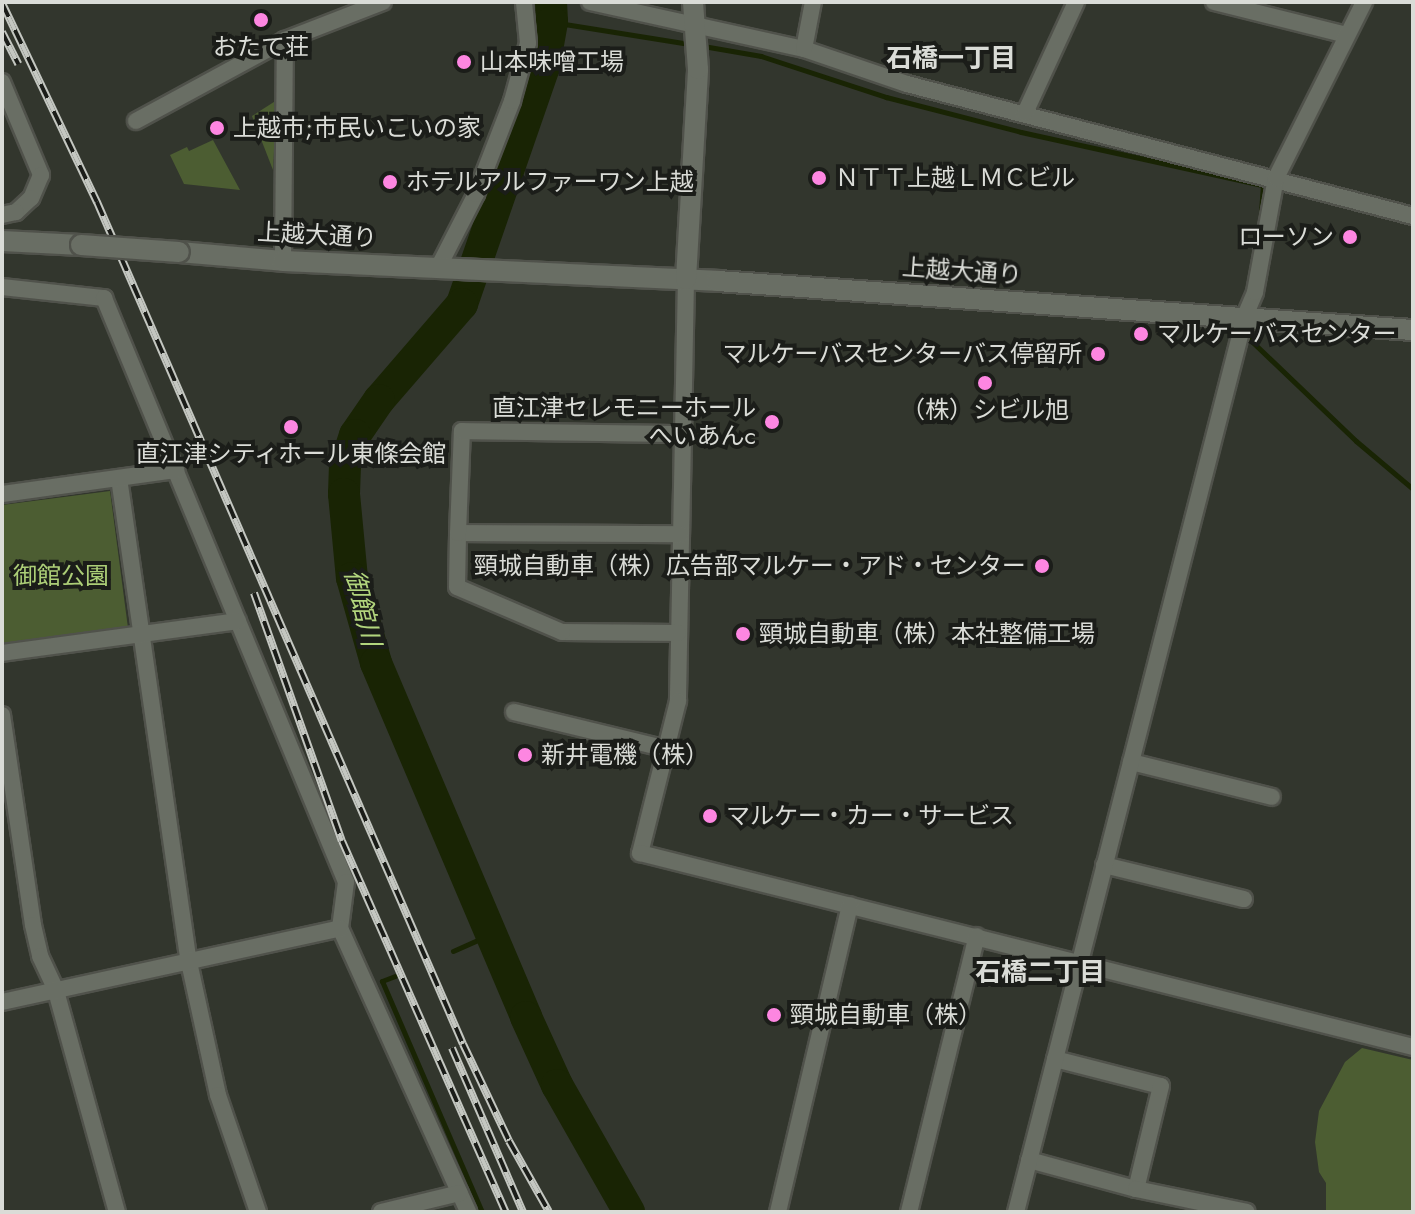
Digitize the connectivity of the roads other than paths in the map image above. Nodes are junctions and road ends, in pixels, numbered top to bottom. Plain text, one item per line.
1 (383, 2) edge
2 (524, 2) edge
3 (590, 2) edge
4 (693, 2) edge
5 (813, 2) edge
6 (1076, 2) edge
7 (1214, 2) edge
8 (1364, 2) edge
9 (697, 24) junction
10 (1346, 35) junction
11 (285, 40) junction
12 (804, 49) junction
13 (2, 82) edge
14 (1025, 113) junction
15 (136, 121) dead end
16 (1276, 178) junction
17 (2, 215) edge
18 (1413, 216) edge
19 (2, 241) edge
20 (283, 261) junction
21 (446, 267) junction
22 (686, 279) junction
23 (2, 287) edge
24 (1245, 316) junction
25 (1413, 330) edge
26 (683, 434) junction
27 (176, 470) junction
28 (119, 478) junction
29 (2, 494) edge
30 (458, 533) junction
31 (681, 534) junction
32 (238, 621) junction
33 (678, 633) junction
34 (141, 634) junction
35 (2, 653) edge
36 (514, 712) dead end
37 (2, 715) edge
38 (667, 749) junction
39 (1131, 762) junction
40 (1272, 797) dead end
41 (1104, 865) junction
42 (1244, 899) dead end
43 (850, 905) junction
44 (340, 928) junction
45 (977, 936) junction
46 (1080, 961) junction
47 (189, 962) junction
48 (56, 991) junction
49 (2, 1002) edge
50 (1413, 1047) edge
51 (1055, 1059) junction
52 (1029, 1160) junction
53 (1136, 1189) junction
54 (460, 1193) junction
55 (117, 1212) edge
56 (258, 1212) edge
57 (381, 1212) edge
58 (468, 1212) edge
59 (778, 1212) edge
60 (909, 1212) edge
61 (1016, 1212) edge
62 (1247, 1212) edge

1 - 11 street
2 - 21 street
3 - 9 street
4 - 9 main road
5 - 12 street
6 - 14 street
7 - 10 street
8 - 10 street
9 - 12 street
9 - 22 main road
10 - 16 street
11 - 15 street
11 - 20 street
12 - 14 street
13 - 17 street
14 - 16 street
16 - 18 street
16 - 24 street
19 - 20 main road, 上越大通り, bridge
20 - 21 main road, 上越大通り
21 - 22 main road, 上越大通り
22 - 24 main road, 上越大通り
22 - 26 street
23 - 27 street
24 - 25 main road, 上越大通り
24 - 39 street
26 - 30 street
26 - 31 street
27 - 28 street
27 - 32 street
28 - 29 street
28 - 34 street
30 - 31 street
30 - 33 street
31 - 33 street
32 - 34 street
32 - 44 street
33 - 38 street
34 - 35 street
34 - 47 street
36 - 38 street
37 - 48 street
38 - 43 street
39 - 40 street
39 - 41 street
41 - 42 street
41 - 46 street
43 - 45 street
43 - 59 street
44 - 47 street
44 - 54 street
45 - 46 street
45 - 60 street
46 - 50 street
46 - 51 street
47 - 48 street
47 - 56 street
48 - 49 street
48 - 55 street
51 - 52 street
51 - 53 street
52 - 53 street
52 - 61 street
53 - 62 street
54 - 57 street
54 - 58 street

